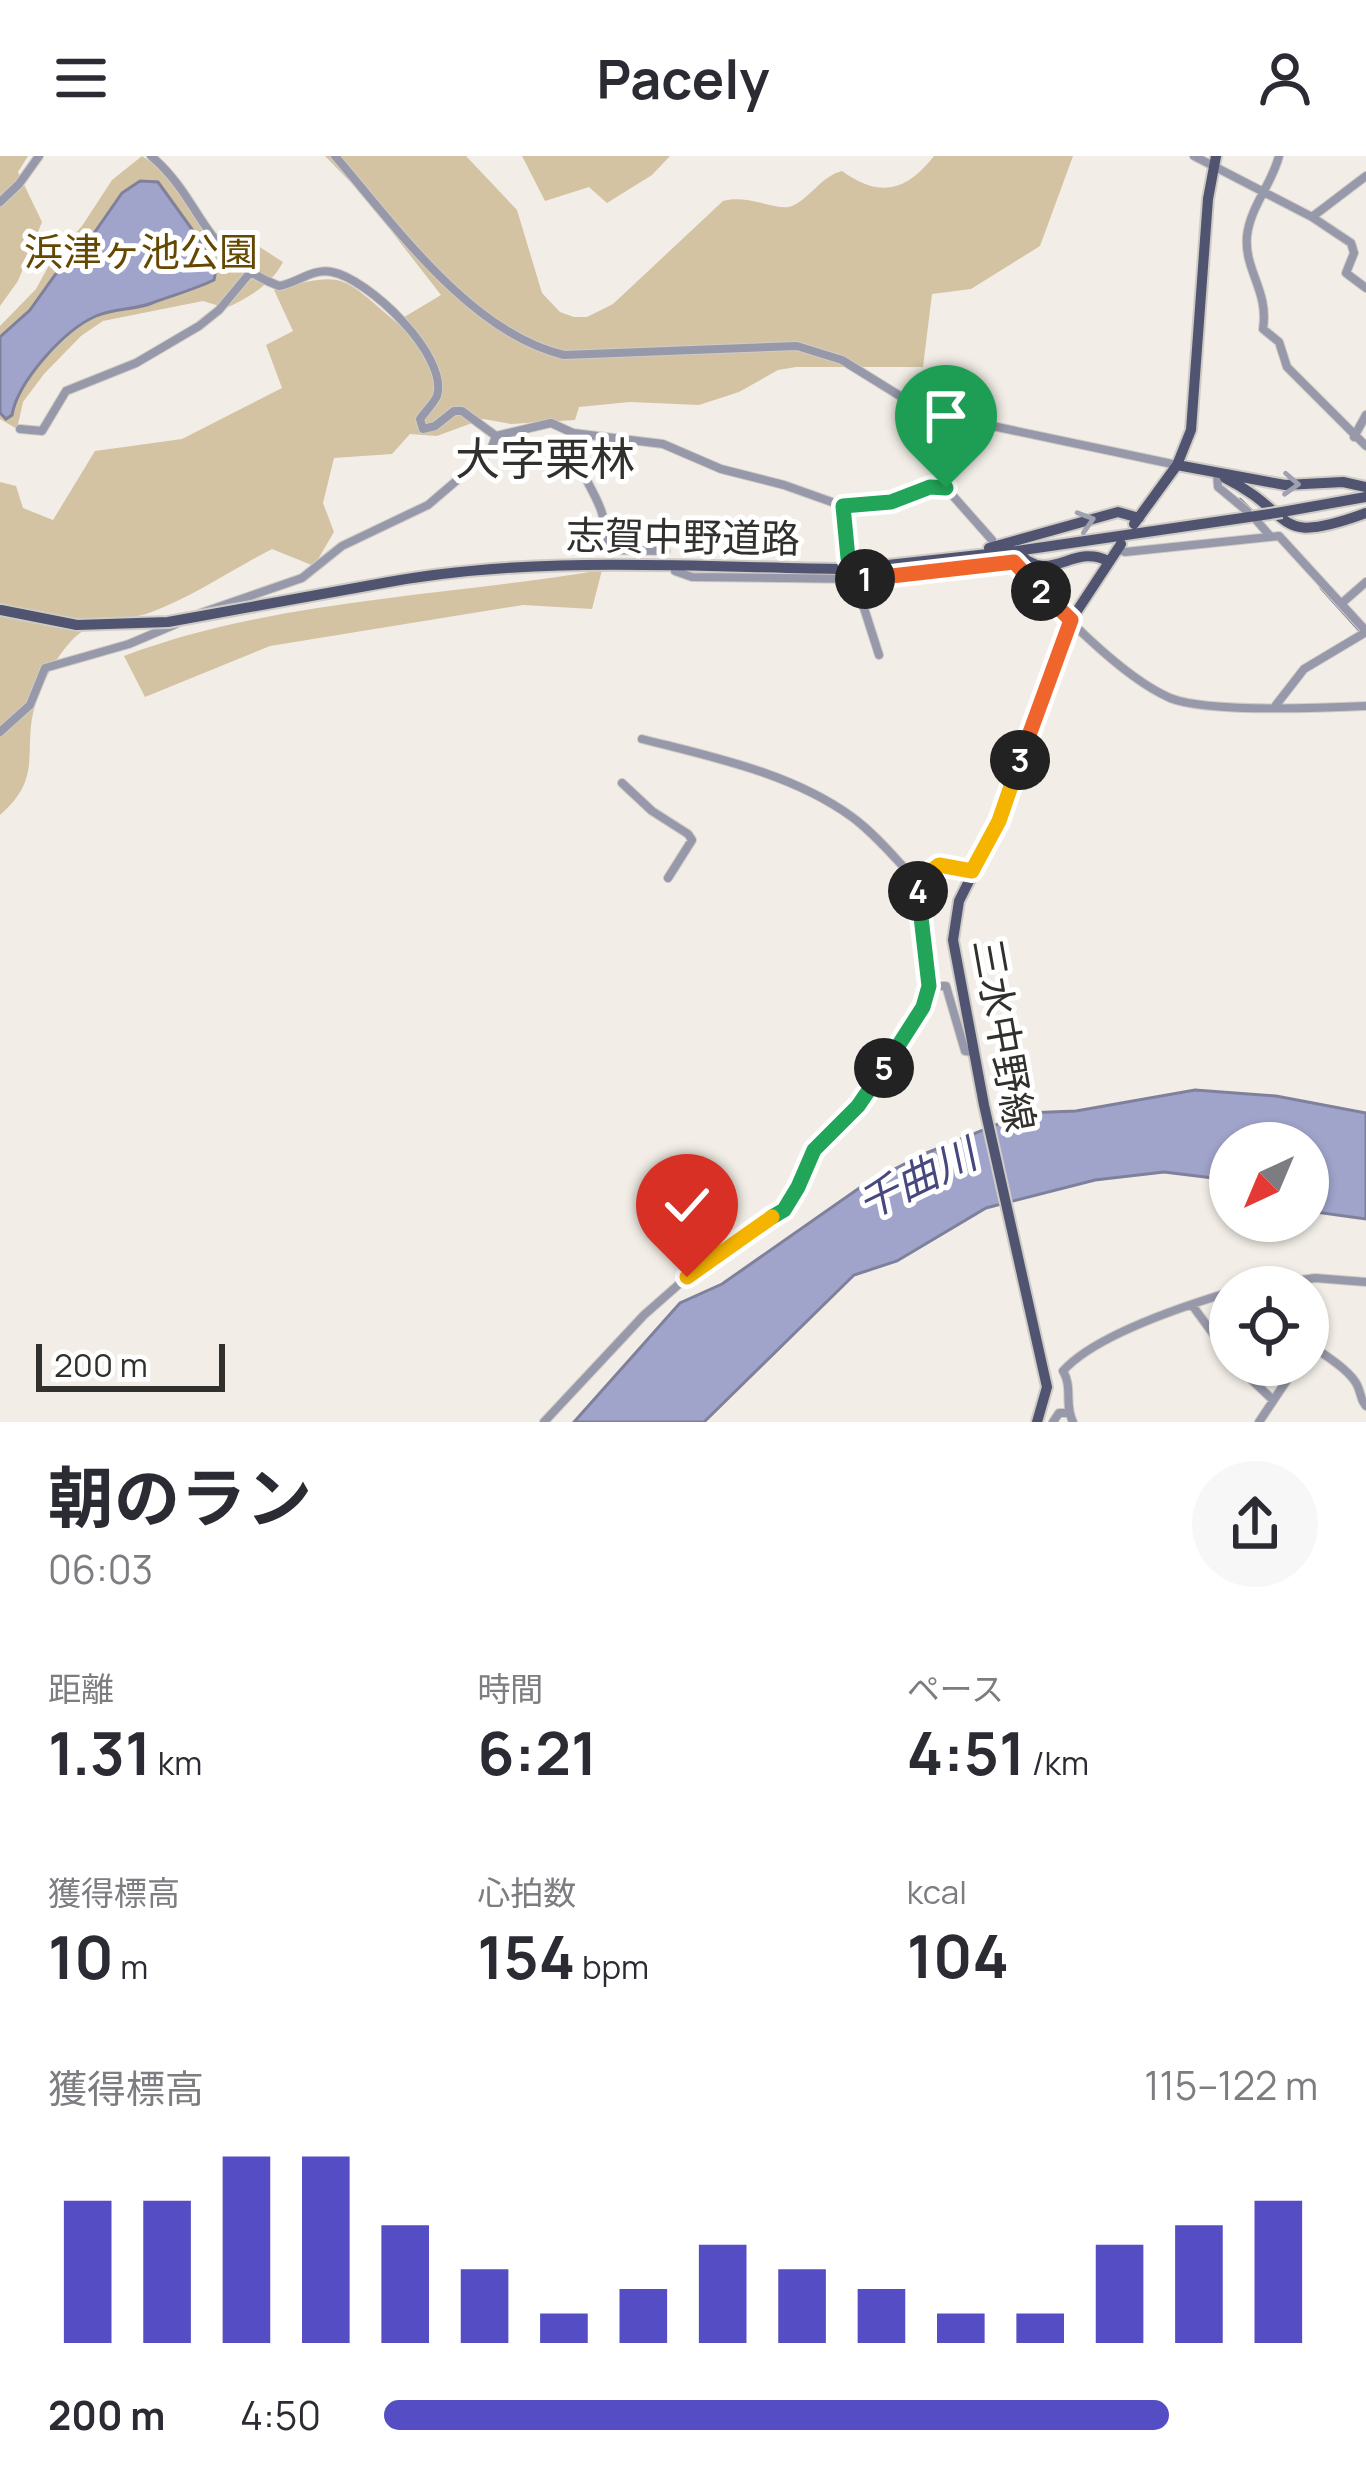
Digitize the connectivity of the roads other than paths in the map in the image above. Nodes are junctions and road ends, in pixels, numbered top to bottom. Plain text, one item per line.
1 (39, 156) edge
2 (151, 156) edge
3 (335, 156) edge
4 (1194, 156) edge
5 (1279, 156) edge
6 (1214, 161) edge
7 (1366, 176) edge
8 (1264, 190) junction
9 (0, 202) edge
10 (1312, 217) junction
11 (249, 274) junction
12 (1366, 288) edge
13 (1366, 415) edge
14 (20, 429) dead end
15 (573, 434) junction
16 (496, 436) junction
17 (1354, 437) junction
18 (1366, 446) edge
19 (1177, 465) junction
20 (1216, 475) junction
21 (1366, 487) edge
22 (1366, 497) edge
23 (843, 506) junction
24 (1247, 511) dead end
25 (1366, 513) edge
26 (1260, 518) junction
27 (1273, 536) junction
28 (992, 539) dead end
29 (1119, 546) joint
30 (666, 551) dead end
31 (1013, 557) junction
32 (951, 559) junction
33 (1108, 561) junction
34 (675, 571) dead end
35 (858, 574) junction
36 (1366, 582) edge
37 (1342, 603) junction
38 (1, 610) edge
39 (1071, 620) junction
40 (1366, 631) edge
41 (879, 655) dead end
42 (1275, 706) junction
43 (1366, 706) edge
44 (0, 732) edge
45 (641, 740) dead end
46 (622, 783) dead end
47 (972, 871) junction
48 (668, 878) dead end
49 (921, 879) junction
50 (929, 986) junction
51 (974, 1052) junction
52 (1329, 1279) edge
53 (1366, 1282) edge
54 (1209, 1298) edge
55 (1191, 1304) junction
56 (1209, 1328) edge
57 (1329, 1359) edge
58 (1044, 1369) junction
59 (1063, 1371) junction
60 (1258, 1386) edge
61 (1283, 1386) edge
62 (1273, 1400) junction
63 (1366, 1406) edge
64 (1070, 1417) edge
65 (544, 1422) edge
66 (1037, 1422) edge
67 (1053, 1422) edge
68 (1258, 1422) edge

1 - 9 street
2 - 11 street
3 - 19 street
4 - 6 street
5 - 8 street
6 - 8 street
6 - 19 main road
7 - 10 street
8 - 10 street
8 - 17 street
10 - 12 street
11 - 14 street
11 - 16 street
13 - 17 street
15 - 16 street
15 - 23 street
15 - 30 street
16 - 44 street
17 - 18 street
19 - 20 main road
32 -> 19 main road
20 -> 21 main road
20 - 24 street
20 - 25 main road
22 - 26 main road, 志賀中野道路, bridge
23 - 28 street
23 - 35 street
26 - 27 street
26 - 31 main road, 志賀中野道路
27 - 29 street
27 - 37 street
29 - 33 main road, 三水中野線
31 - 32 main road, 志賀中野道路
31 - 33 main road
31 - 35 street
31 - 39 street
32 - 35 main road, 志賀中野道路
33 - 39 main road, 三水中野線
34 - 35 street
35 - 38 main road, 志賀中野道路, bridge
35 - 41 street
36 - 37 street
37 - 40 street
39 - 42 street
39 - 47 main road, 三水中野線
40 - 42 street
42 - 43 street
45 - 49 street
46 - 48 street
47 - 49 street
47 - 51 main road, 三水中野線
49 - 50 street
50 - 51 street
50 - 65 street
51 - 58 main road, 三水中野線
52 - 53 street
54 - 55 street
55 - 56 street
55 - 59 street
57 - 63 street
58 - 59 street
58 - 66 main road, 三水中野線
59 - 64 street
60 - 62 street
61 - 62 street
62 - 68 street
64 - 67 street

